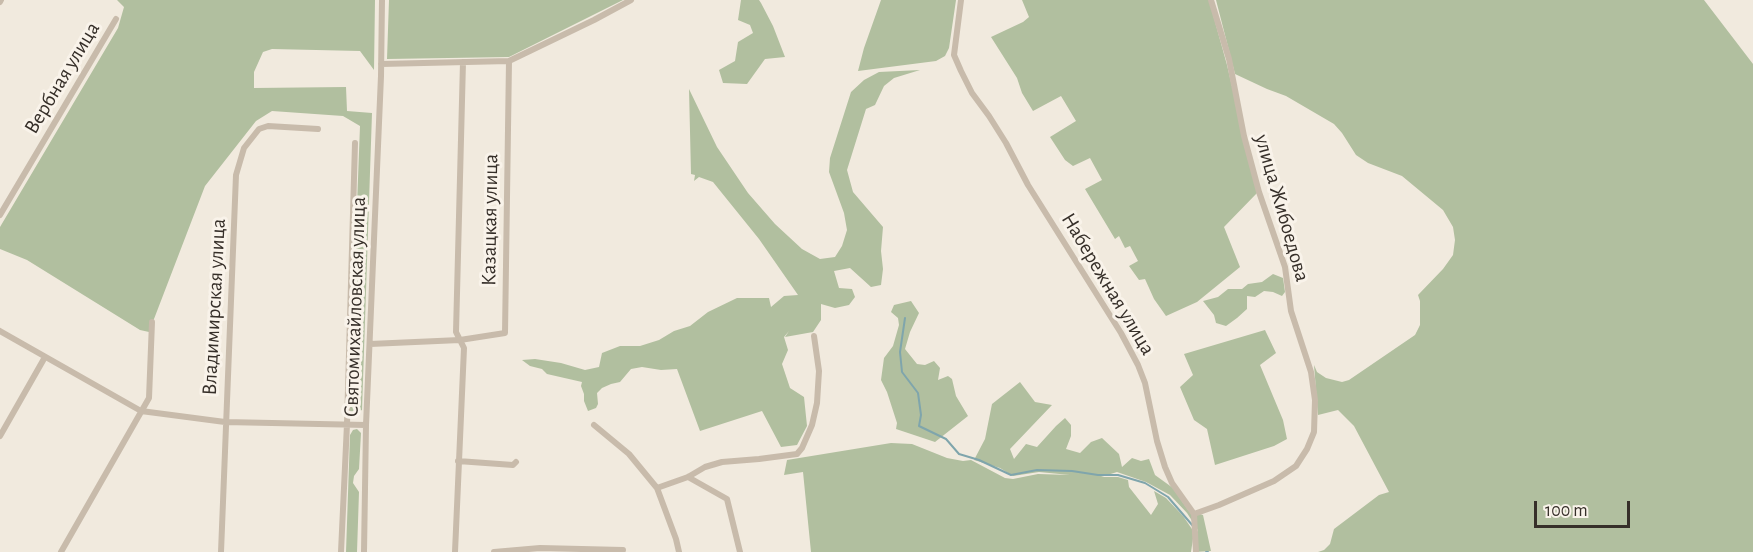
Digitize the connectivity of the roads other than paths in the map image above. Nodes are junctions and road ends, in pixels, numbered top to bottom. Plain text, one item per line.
1 (382, 0) edge
2 (631, 0) edge
3 (961, 0) edge
4 (1211, 0) edge
5 (116, 19) dead end
6 (509, 61) junction
7 (463, 62) junction
8 (381, 64) junction
9 (318, 129) dead end
10 (355, 143) dead end
11 (0, 215) edge
12 (152, 322) dead end
13 (0, 331) edge
14 (814, 336) dead end
15 (460, 340) junction
16 (370, 344) junction
17 (45, 357) junction
18 (141, 411) junction
19 (225, 422) junction
20 (347, 424) junction
21 (366, 425) junction
22 (594, 425) dead end
23 (0, 436) edge
24 (458, 461) junction
25 (516, 462) dead end
26 (688, 477) junction
27 (657, 489) junction
28 (1194, 517) junction
29 (622, 550) dead end
30 (61, 552) edge
31 (221, 552) edge
32 (340, 552) edge
33 (364, 552) edge
34 (456, 552) edge
35 (494, 552) edge
36 (679, 552) edge
37 (740, 552) edge
38 (1196, 552) edge

1 - 8 street, Святомихайловская улица
2 - 6 street
3 - 28 street, Набережная улица
4 - 28 street, улица Жибоедова
5 - 11 street, Вербная улица
6 - 7 street
6 - 15 street, Казацкая улица
7 - 8 street
7 - 15 street, Казацкая улица
8 - 16 street, Святомихайловская улица
9 - 19 street, Владимирская улица
10 - 20 street, Святомихайловская улица
12 - 18 street
13 - 17 street
14 - 26 street
15 - 16 street, Казацкая улица
15 - 24 street, Казацкая улица
16 - 21 street, Святомихайловская улица
17 - 18 street
17 - 23 street
18 - 19 street
18 - 30 street
19 - 20 street
19 - 31 street, Владимирская улица
20 - 21 street
20 - 32 street, Святомихайловская улица
21 - 33 street, Святомихайловская улица
22 - 27 street
24 - 25 street
24 - 34 street, Казацкая улица
26 - 27 street
26 - 37 street
27 - 36 street
28 - 38 street
29 - 35 street

